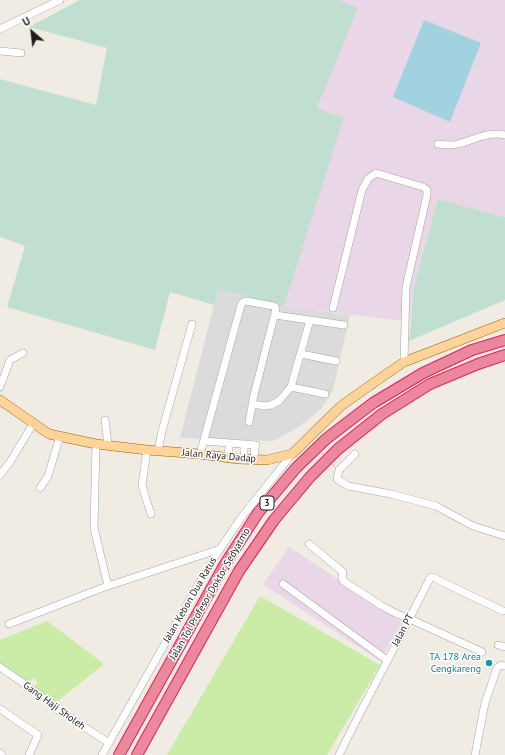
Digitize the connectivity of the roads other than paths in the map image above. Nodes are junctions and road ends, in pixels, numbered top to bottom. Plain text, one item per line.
1 (60, 0) edge
2 (0, 29) edge
3 (0, 51) edge
4 (21, 53) dead end
5 (505, 135) edge
6 (438, 144) dead end
7 (333, 308) dead end
8 (275, 315) junction
9 (310, 320) junction
10 (505, 323) edge
11 (192, 324) dead end
12 (344, 325) dead end
13 (505, 340) edge
14 (23, 353) dead end
15 (301, 354) junction
16 (505, 355) edge
17 (336, 361) dead end
18 (404, 362) junction
19 (0, 387) edge
20 (291, 387) junction
21 (325, 394) dead end
22 (0, 400) edge
23 (252, 404) junction
24 (105, 420) dead end
25 (249, 422) dead end
26 (33, 424) junction
27 (60, 436) junction
28 (204, 441) junction
29 (230, 443) junction
30 (96, 444) junction
31 (244, 444) junction
32 (108, 445) junction
33 (147, 450) junction
34 (158, 451) junction
35 (200, 454) junction
36 (292, 454) junction
37 (355, 454) dead end
38 (227, 458) junction
39 (244, 460) junction
40 (255, 460) junction
41 (1, 472) edge
42 (40, 488) dead end
43 (151, 514) dead end
44 (505, 536) edge
45 (309, 544) dead end
46 (220, 550) junction
47 (283, 584) dead end
48 (108, 586) junction
49 (503, 611) dead end
50 (410, 619) junction
51 (9, 624) dead end
52 (482, 652) dead end
53 (387, 660) junction
54 (505, 666) edge
55 (0, 667) edge
56 (0, 709) edge
57 (109, 743) junction
58 (29, 755) edge
59 (102, 755) edge
60 (119, 755) edge
61 (137, 755) edge
62 (339, 755) edge
63 (475, 755) edge

1 - 2 street
3 - 4 street
5 - 6 street
7 - 18 street
8 - 9 street
8 - 23 street
8 - 28 street
9 - 12 street
9 - 15 street
10 - 18 main road
11 - 34 street
13 - 60 highway, Jalan Tol Profesor Doktor Sedyatmo / 3
14 - 19 street
15 - 17 street
15 - 20 street
16 - 61 highway, Jalan Tol Profesor Doktor Sedyatmo / 3
18 - 36 main road
20 - 21 street
20 - 23 street
22 - 26 main road, Jalan Raya Dadap
23 - 25 street
24 - 32 street
26 - 27 main road, Jalan Raya Dadap
26 - 41 street
27 - 30 main road, Jalan Raya Dadap
27 - 42 street
28 - 29 street
28 - 35 street
29 - 31 street
29 - 38 street
30 - 32 main road, Jalan Raya Dadap
30 - 48 street
31 - 39 street
31 - 40 street
32 - 33 main road, Jalan Raya Dadap
33 - 34 main road, Jalan Raya Dadap
33 - 43 street
34 - 35 main road, Jalan Raya Dadap
35 - 38 main road, Jalan Raya Dadap
36 - 40 main road, Jalan Raya Dadap
36 - 46 street, Jalan Kebon Dua Ratus
37 - 44 street
38 - 39 main road, Jalan Raya Dadap
39 - 40 main road, Jalan Raya Dadap
45 - 50 street
46 - 48 street
46 - 57 street, Jalan Kebon Dua Ratus
47 - 53 street
48 - 51 street
49 - 50 street, Jalan PT
50 - 52 street
50 - 53 street, Jalan PT
53 - 62 street, Jalan PT
54 - 63 street
55 - 57 street, Gang Haji Sholeh
56 - 58 street
57 - 59 street, Jalan Kebon Dua Ratus

